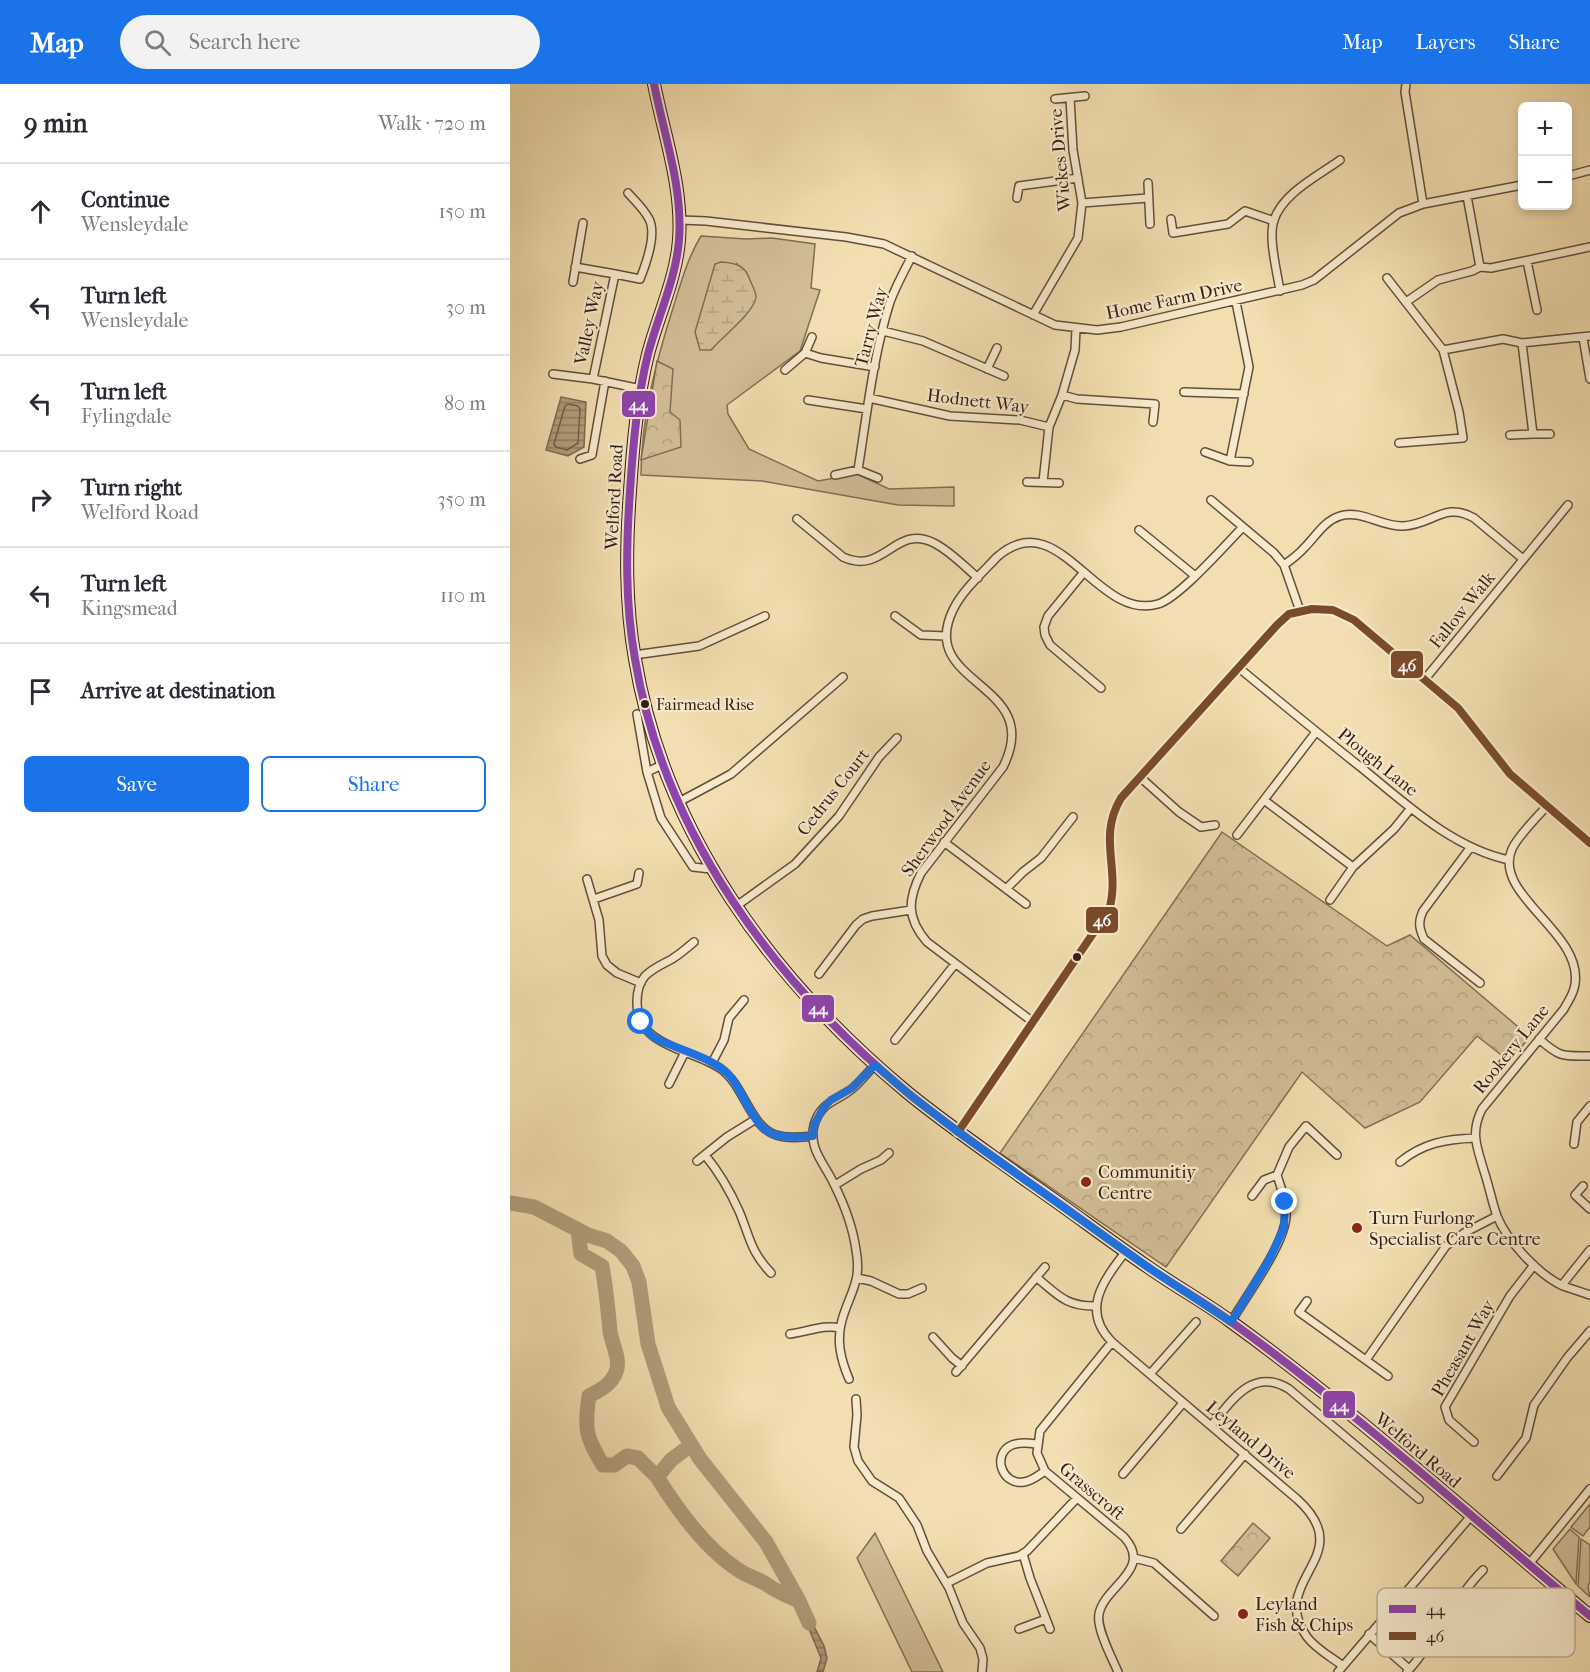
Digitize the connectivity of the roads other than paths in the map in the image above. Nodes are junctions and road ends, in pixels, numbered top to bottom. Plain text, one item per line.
1 (654, 84) edge
2 (1406, 84) edge
3 (1085, 96) dead end
4 (1070, 98) junction
5 (1055, 99) dead end
6 (1340, 160) dead end
7 (1590, 170) edge
8 (1572, 175) edge
9 (1078, 178) junction
10 (1148, 183) dead end
11 (1518, 186) edge
12 (628, 193) dead end
13 (1467, 196) junction
14 (1017, 198) dead end
15 (1148, 198) junction
16 (1082, 203) junction
17 (1423, 204) junction
18 (1171, 219) dead end
19 (680, 220) junction
20 (1274, 220) junction
21 (582, 223) dead end
22 (1150, 224) dead end
23 (1590, 247) edge
24 (912, 256) junction
25 (1527, 261) junction
26 (575, 267) junction
27 (1480, 267) junction
28 (615, 274) junction
29 (1387, 278) dead end
30 (573, 282) dead end
31 (1280, 291) junction
32 (1236, 302) junction
33 (1406, 302) junction
34 (1537, 310) dead end
35 (1033, 315) junction
36 (1076, 329) junction
37 (883, 331) junction
38 (1586, 337) edge
39 (812, 338) dead end
40 (1522, 343) junction
41 (997, 348) dead end
42 (1443, 350) junction
43 (805, 352) junction
44 (875, 367) junction
45 (987, 369) junction
46 (785, 370) dead end
47 (553, 374) dead end
48 (1004, 376) dead end
49 (593, 379) junction
50 (1590, 379) edge
51 (605, 381) junction
52 (641, 389) junction
53 (1184, 392) dead end
54 (1244, 394) junction
55 (1062, 395) junction
56 (869, 398) junction
57 (808, 400) dead end
58 (867, 409) junction
59 (1154, 422) dead end
60 (1048, 427) junction
61 (1533, 434) junction
62 (1550, 434) dead end
63 (1510, 435) dead end
64 (1399, 443) dead end
65 (1206, 452) dead end
66 (580, 459) dead end
67 (1230, 461) junction
68 (1249, 462) dead end
69 (858, 470) junction
70 (835, 475) dead end
71 (878, 478) dead end
72 (1027, 482) dead end
73 (1043, 482) junction
74 (1059, 483) dead end
75 (1211, 500) dead end
76 (1568, 506) dead end
77 (797, 519) dead end
78 (1243, 527) junction
79 (1139, 530) dead end
80 (1523, 559) junction
81 (1284, 565) junction
82 (1084, 572) junction
83 (1194, 575) junction
84 (978, 578) junction
85 (1300, 611) junction
86 (765, 616) dead end
87 (895, 616) dead end
88 (946, 636) junction
89 (634, 656) junction
90 (1239, 668) junction
91 (843, 677) dead end
92 (1425, 679) junction
93 (1101, 688) dead end
94 (637, 714) dead end
95 (1316, 732) junction
96 (897, 738) dead end
97 (662, 765) junction
98 (647, 772) junction
99 (1140, 777) junction
100 (1264, 800) junction
101 (677, 802) junction
102 (1546, 807) junction
103 (1411, 808) junction
104 (1073, 817) dead end
105 (1215, 825) dead end
106 (1237, 835) dead end
107 (944, 842) junction
108 (1590, 843) edge
109 (1470, 848) junction
110 (1509, 860) junction
111 (1353, 867) junction
112 (711, 868) junction
113 (639, 873) dead end
114 (587, 879) dead end
115 (1006, 889) junction
116 (594, 899) junction
117 (1330, 900) dead end
118 (1026, 904) dead end
119 (735, 907) junction
120 (911, 910) junction
121 (694, 942) dead end
122 (955, 964) junction
123 (819, 974) dead end
124 (641, 983) junction
125 (1480, 983) dead end
126 (744, 1000) dead end
127 (1033, 1022) junction
128 (1539, 1039) junction
129 (895, 1040) dead end
130 (686, 1052) junction
131 (1590, 1056) edge
132 (712, 1063) junction
133 (875, 1065) junction
134 (669, 1084) dead end
135 (1590, 1106) edge
136 (756, 1119) junction
137 (958, 1132) junction
138 (813, 1136) junction
139 (1474, 1138) junction
140 (1574, 1144) dead end
141 (889, 1153) dead end
142 (705, 1155) junction
143 (1337, 1155) dead end
144 (697, 1161) dead end
145 (1400, 1162) dead end
146 (1277, 1175) junction
147 (835, 1185) junction
148 (1583, 1186) dead end
149 (1252, 1196) dead end
150 (1590, 1209) edge
151 (1497, 1216) junction
152 (1590, 1250) edge
153 (1126, 1251) junction
154 (1534, 1265) junction
155 (1045, 1267) dead end
156 (771, 1273) dead end
157 (1036, 1277) junction
158 (857, 1278) junction
159 (1562, 1285) junction
160 (922, 1288) dead end
161 (1590, 1294) edge
162 (1307, 1301) dead end
163 (1096, 1306) junction
164 (1196, 1322) dead end
165 (1231, 1322) junction
166 (840, 1328) junction
167 (1590, 1331) edge
168 (790, 1334) dead end
169 (933, 1337) dead end
170 (1112, 1342) junction
171 (1366, 1360) junction
172 (962, 1366) junction
173 (956, 1372) dead end
174 (1150, 1374) junction
175 (1388, 1376) dead end
176 (849, 1378) dead end
177 (856, 1399) dead end
178 (1184, 1403) junction
179 (1211, 1426) junction
180 (1474, 1442) dead end
181 (1036, 1444) junction
182 (1245, 1454) junction
183 (1045, 1471) junction
184 (1123, 1474) dead end
185 (1497, 1476) dead end
186 (1590, 1489) edge
187 (1077, 1498) junction
188 (1419, 1499) dead end
189 (1471, 1516) junction
190 (1181, 1529) dead end
191 (1023, 1554) junction
192 (1134, 1558) junction
193 (1529, 1564) junction
194 (1483, 1570) dead end
195 (946, 1583) junction
196 (1410, 1588) edge
197 (1467, 1588) edge
198 (1557, 1588) edge
199 (1575, 1603) edge
200 (1214, 1616) dead end
201 (1590, 1616) edge
202 (1046, 1619) junction
203 (1377, 1627) edge
204 (1018, 1629) dead end
205 (1050, 1629) dead end
206 (1370, 1635) junction
207 (1377, 1642) edge
208 (1393, 1657) edge
209 (1419, 1657) edge
210 (1340, 1669) edge
211 (1408, 1671) edge
212 (982, 1672) edge
213 (1118, 1672) edge

1 - 19 main road, Welford Road
2 - 17 street
3 - 4 street
4 - 5 street
4 - 9 street, Wickes Drive
6 - 20 street
7 - 8 street
9 - 14 street
9 - 16 street, Wickes Drive
10 - 15 street
11 - 13 street, Home Farm Drive
12 - 28 street, Valley Way
13 - 17 street, Home Farm Drive
13 - 27 street
15 - 16 street
15 - 22 street
16 - 35 street, Wickes Drive
17 - 31 street, Home Farm Drive
18 - 20 street
19 - 24 street, Home Farm Drive
19 - 52 main road, Welford Road
20 - 31 street
21 - 26 street
23 - 25 street
24 - 35 street, Home Farm Drive
24 - 37 street, Tarry Way
25 - 27 street
25 - 34 street
26 - 28 street
26 - 30 street
27 - 33 street
28 - 49 street, Valley Way
29 - 33 street
31 - 32 street, Home Farm Drive
32 - 36 street, Home Farm Drive
32 - 54 street
33 - 42 street
35 - 36 street, Home Farm Drive
36 - 55 street
37 - 44 street, Tarry Way
37 - 45 street
38 - 40 street
38 - 50 street
39 - 43 street
40 - 42 street
40 - 61 street
41 - 45 street
42 - 64 street
43 - 44 street
43 - 46 street
44 - 56 street, Tarry Way
45 - 48 street
47 - 49 street
49 - 51 street, Valley Way
51 - 52 street, Valley Way
51 - 66 street
52 - 89 main road, Welford Road
53 - 54 street
54 - 67 street
55 - 59 street
55 - 60 street
56 - 58 street, Tarry Way
56 - 60 street, Hodnett Way
57 - 58 street
58 - 69 street, Tarry Way
60 - 73 street
61 - 62 street
61 - 63 street
65 - 67 street
67 - 68 street
69 - 70 street
69 - 71 street
72 - 73 street
73 - 74 street
75 - 78 street
76 - 80 street, Fallow Walk
77 - 84 street
78 - 81 street
78 - 83 street
79 - 83 street
80 - 81 street
80 - 92 street, Fallow Walk
81 - 85 street
82 - 83 street
82 - 84 street
82 - 93 street
84 - 88 street
85 - 90 street
85 - 92 street
86 - 89 street
87 - 88 street
88 - 107 street, Sherwood Avenue
89 - 97 main road, Welford Road
90 - 95 street, Plough Lane
90 - 99 street
91 - 101 street
92 - 102 street
94 - 98 street
95 - 100 street
95 - 103 street, Plough Lane
96 - 119 street, Cedrus Court
97 - 98 street
97 - 101 main road, Welford Road
98 - 112 street
99 - 105 street
99 - 127 street
100 - 106 street
100 - 111 street
101 - 112 main road, Welford Road
102 - 108 street
102 - 110 street
103 - 109 street, Plough Lane
103 - 111 street
104 - 115 street
107 - 115 street
107 - 120 street, Sherwood Avenue
109 - 110 street, Plough Lane
109 - 125 street
110 - 128 street, Rookery Lane
111 - 117 street
112 - 119 main road, Welford Road
113 - 116 street
114 - 116 street
115 - 118 street
116 - 124 street
119 - 133 main road, Welford Road
120 - 122 street
120 - 123 street
121 - 124 street
122 - 127 street
122 - 129 street
124 - 130 street
126 - 132 street
127 - 137 street
128 - 131 street
128 - 139 street, Rookery Lane
130 - 132 street
130 - 134 street
132 - 136 street
133 - 137 main road, Welford Road
133 - 138 street
135 - 140 street
136 - 138 street
136 - 142 street
137 - 153 main road, Welford Road
138 - 147 street
139 - 145 street
139 - 151 street
141 - 147 street
142 - 144 street
142 - 156 street
143 - 146 street
146 - 149 street
146 - 165 street
147 - 158 street
148 - 150 street
151 - 154 street
151 - 171 street
152 - 159 street
153 - 163 street
153 - 165 main road, Welford Road
154 - 159 street
154 - 180 street, Pheasant Way
155 - 157 street
157 - 163 street
157 - 172 street
158 - 160 street
158 - 166 street
159 - 161 street
162 - 171 street
163 - 170 street, Leyland Drive
164 - 174 street
165 - 189 main road, Welford Road
166 - 168 street
166 - 176 street
167 - 185 street
169 - 172 street
170 - 174 street, Leyland Drive
170 - 181 street
171 - 175 street
172 - 173 street
174 - 178 street, Leyland Drive
177 - 195 street
178 - 179 street, Leyland Drive
178 - 184 street
179 - 182 street, Leyland Drive
179 - 188 street
181 - 183 street, Grasscroft
181 - 183 street
182 - 190 street
182 - 210 street, Leyland Drive
183 - 187 street, Grasscroft
186 - 193 street
187 - 191 street
187 - 192 street, Grasscroft
189 - 193 main road, Welford Road
189 - 196 street
191 - 195 street
191 - 202 street
192 - 200 street
192 - 213 street
193 - 198 main road, Welford Road
194 - 197 street
195 - 212 street
199 - 201 main road, Welford Road
202 - 204 street
202 - 205 street
203 - 206 street
206 - 207 street
206 - 210 street
208 - 211 street
209 - 211 street

